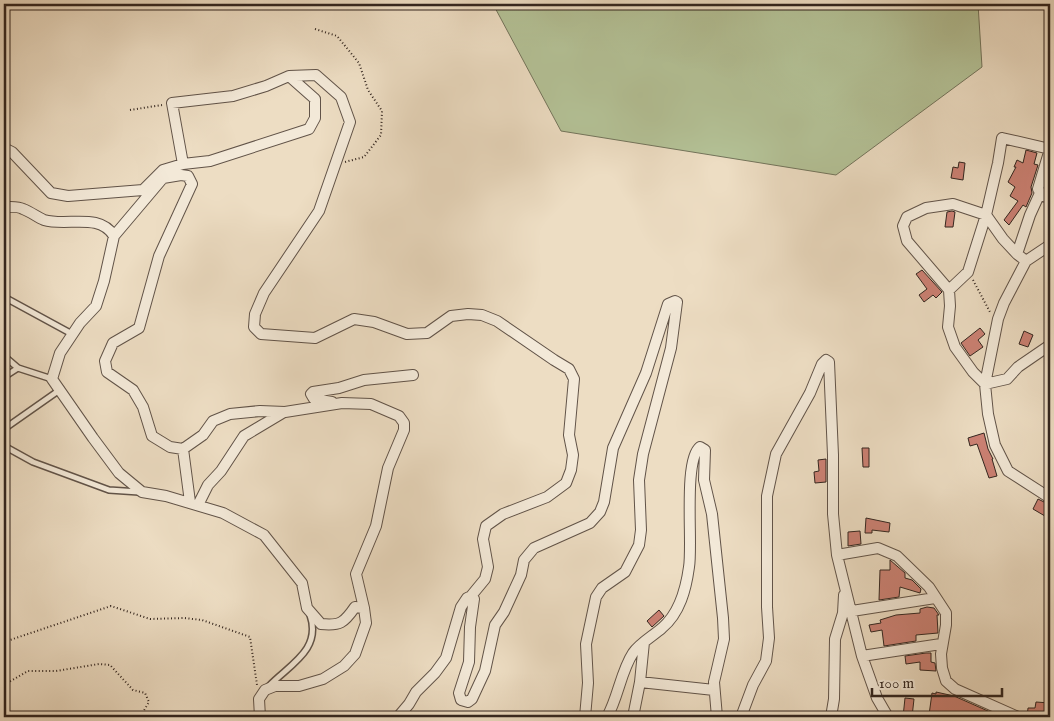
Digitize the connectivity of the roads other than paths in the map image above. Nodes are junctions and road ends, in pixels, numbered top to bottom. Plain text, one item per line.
1 (289, 76) junction
2 (4, 148) edge
3 (1050, 149) edge
4 (183, 164) junction
5 (146, 192) junction
6 (1040, 193) junction
7 (1050, 198) edge
8 (4, 207) edge
9 (986, 215) junction
10 (114, 236) junction
11 (1050, 245) edge
12 (1017, 254) junction
13 (1026, 261) junction
14 (949, 290) junction
15 (4, 297) edge
16 (72, 334) junction
17 (1050, 345) edge
18 (4, 356) edge
19 (18, 368) junction
20 (413, 375) dead end
21 (4, 377) edge
22 (52, 379) junction
23 (985, 384) junction
24 (60, 389) junction
25 (342, 403) junction
26 (285, 412) junction
27 (4, 429) edge
28 (4, 446) edge
29 (183, 449) junction
30 (142, 492) junction
31 (1050, 498) edge
32 (194, 504) junction
33 (837, 555) junction
34 (845, 588) junction
35 (471, 596) junction
36 (935, 598) junction
37 (308, 608) junction
38 (364, 608) junction
39 (852, 611) junction
40 (644, 642) junction
41 (941, 644) junction
42 (862, 656) junction
43 (640, 682) junction
44 (714, 690) junction
45 (261, 691) junction
46 (260, 717) edge
47 (398, 717) edge
48 (585, 717) edge
49 (608, 717) edge
50 (633, 717) edge
51 (717, 717) edge
52 (741, 717) edge
53 (831, 717) edge
54 (888, 717) edge
55 (1018, 717) edge

1 - 4 street
1 - 4 street
1 - 35 street
2 - 5 street
3 - 6 street
3 - 9 street
4 - 5 street
5 - 10 street
5 - 29 street
6 - 7 street
6 - 12 street
8 - 10 street
9 - 12 street
9 - 14 street
9 - 14 street
10 - 16 street
11 - 13 street
12 - 13 street
13 - 23 street
14 - 23 street
15 - 16 lane
16 - 22 street
17 - 23 street
18 - 19 lane
19 - 21 lane
19 - 22 lane
20 - 25 street
22 - 24 street
23 - 31 street
24 - 27 lane
24 - 30 street
25 - 26 street
25 - 38 street
26 - 29 street
26 - 32 street
28 - 30 lane
29 - 32 street
30 - 32 street
32 - 37 street
33 - 34 street
33 - 36 street
33 - 52 street
34 - 39 street
34 - 53 street
35 - 47 street
35 - 48 street
36 - 39 street
36 - 41 street
37 - 38 street
37 - 45 lane
38 - 45 street
39 - 42 street
40 - 43 street
40 - 44 street
40 - 49 street
41 - 42 street
41 - 55 street
42 - 54 street
43 - 44 street
43 - 50 street
44 - 51 street
45 - 46 street

